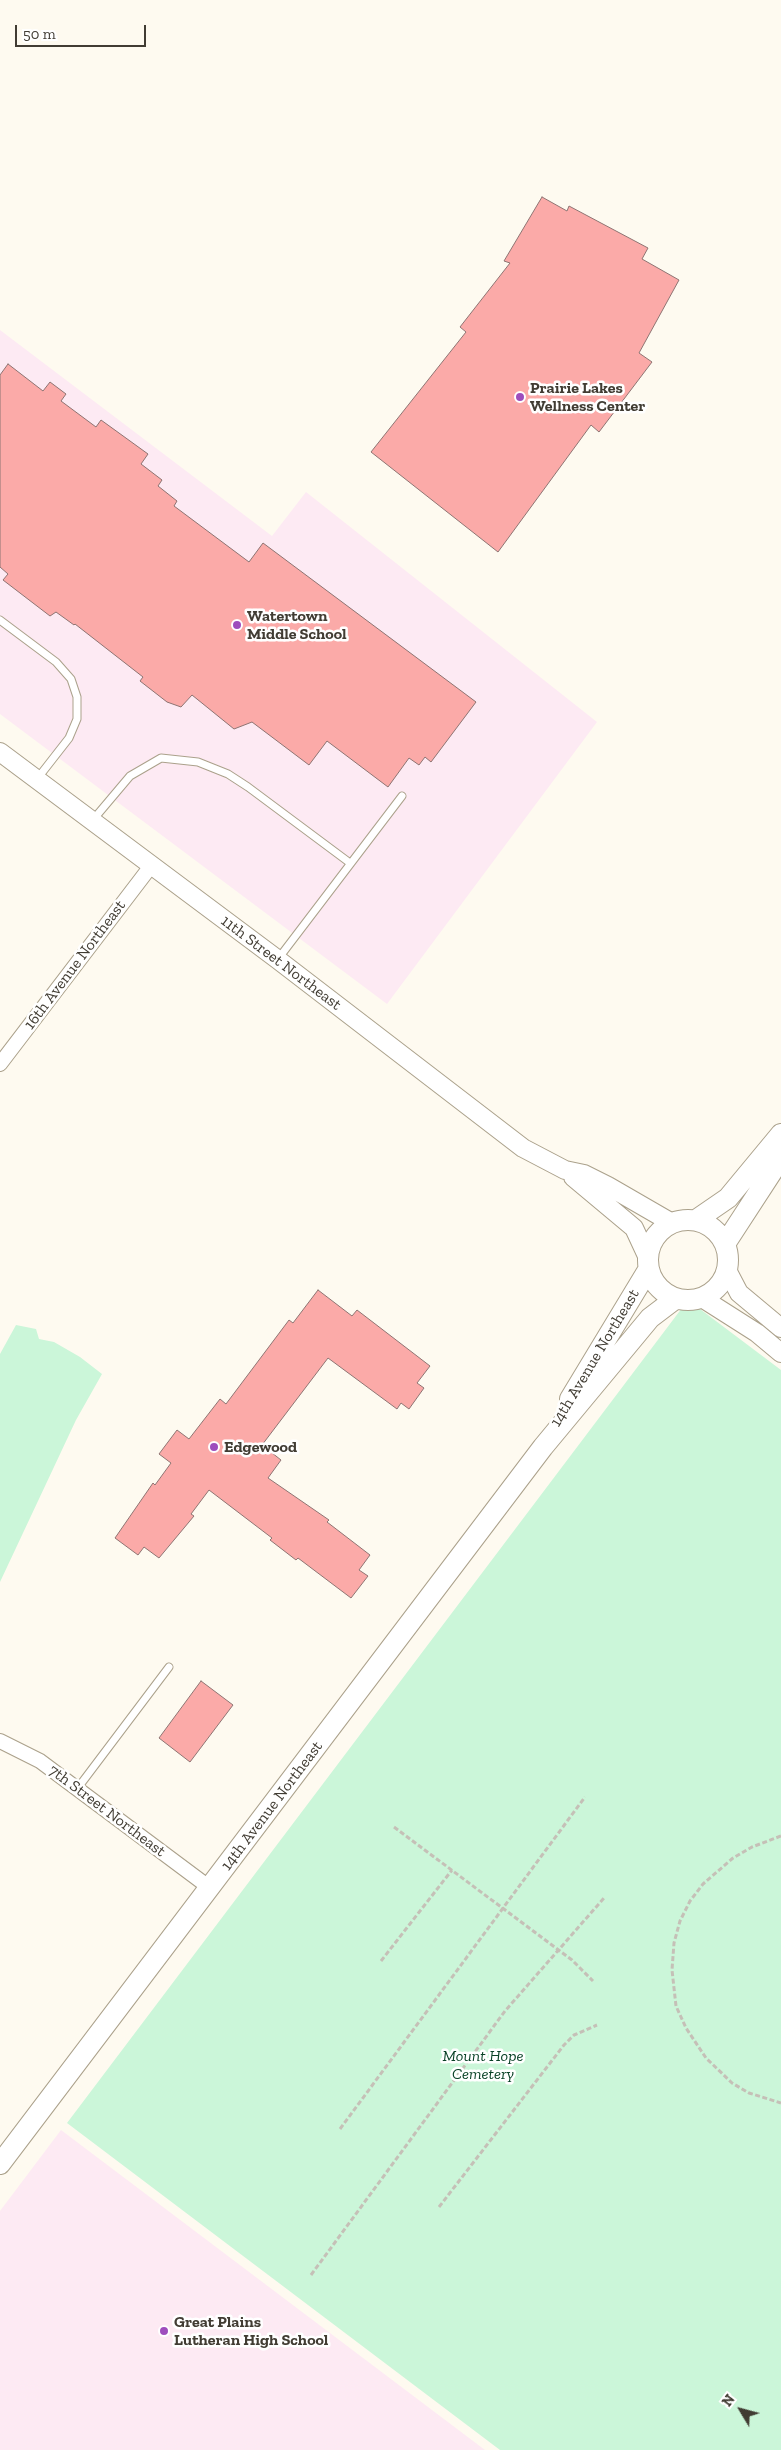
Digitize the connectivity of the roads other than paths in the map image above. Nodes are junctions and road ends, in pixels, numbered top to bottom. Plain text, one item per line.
1 (0, 620) edge
2 (0, 752) edge
3 (36, 779) junction
4 (402, 796) dead end
5 (92, 821) junction
6 (350, 863) junction
7 (151, 866) junction
8 (277, 959) junction
9 (0, 1064) edge
10 (781, 1134) edge
11 (781, 1158) edge
12 (565, 1170) junction
13 (696, 1220) junction
14 (672, 1222) junction
15 (725, 1244) junction
16 (648, 1263) junction
17 (727, 1270) junction
18 (702, 1298) junction
19 (675, 1299) junction
20 (781, 1328) edge
21 (781, 1353) edge
22 (543, 1447) junction
23 (168, 1668) dead end
24 (0, 1740) edge
25 (77, 1789) junction
26 (210, 1888) junction
27 (0, 2164) edge

1 - 3 lane
2 - 3 street, 11th Street Northeast
3 - 5 street, 11th Street Northeast
4 - 6 lane
5 - 6 lane
5 - 7 street, 11th Street Northeast
6 - 8 lane
7 - 8 street, 11th Street Northeast
7 - 9 street, 16th Avenue Northeast
8 - 12 street, 11th Street Northeast
10 - 13 main road
11 - 15 main road
12 - 14 street, 11th Street Northeast
12 - 16 street, 11th Street Northeast
13 - 14 main road
13 - 15 main road
14 - 16 main road
15 - 17 main road
16 - 19 main road
16 - 22 main road, 14th Avenue Northeast
17 - 18 main road
17 - 20 street
18 - 19 main road
18 - 21 street
19 - 22 main road, 14th Avenue Northeast
22 - 26 main road, 14th Avenue Northeast
23 - 25 lane
24 - 25 street, 7th Street Northeast
25 - 26 street, 7th Street Northeast
26 - 27 main road, 14th Avenue Northeast

